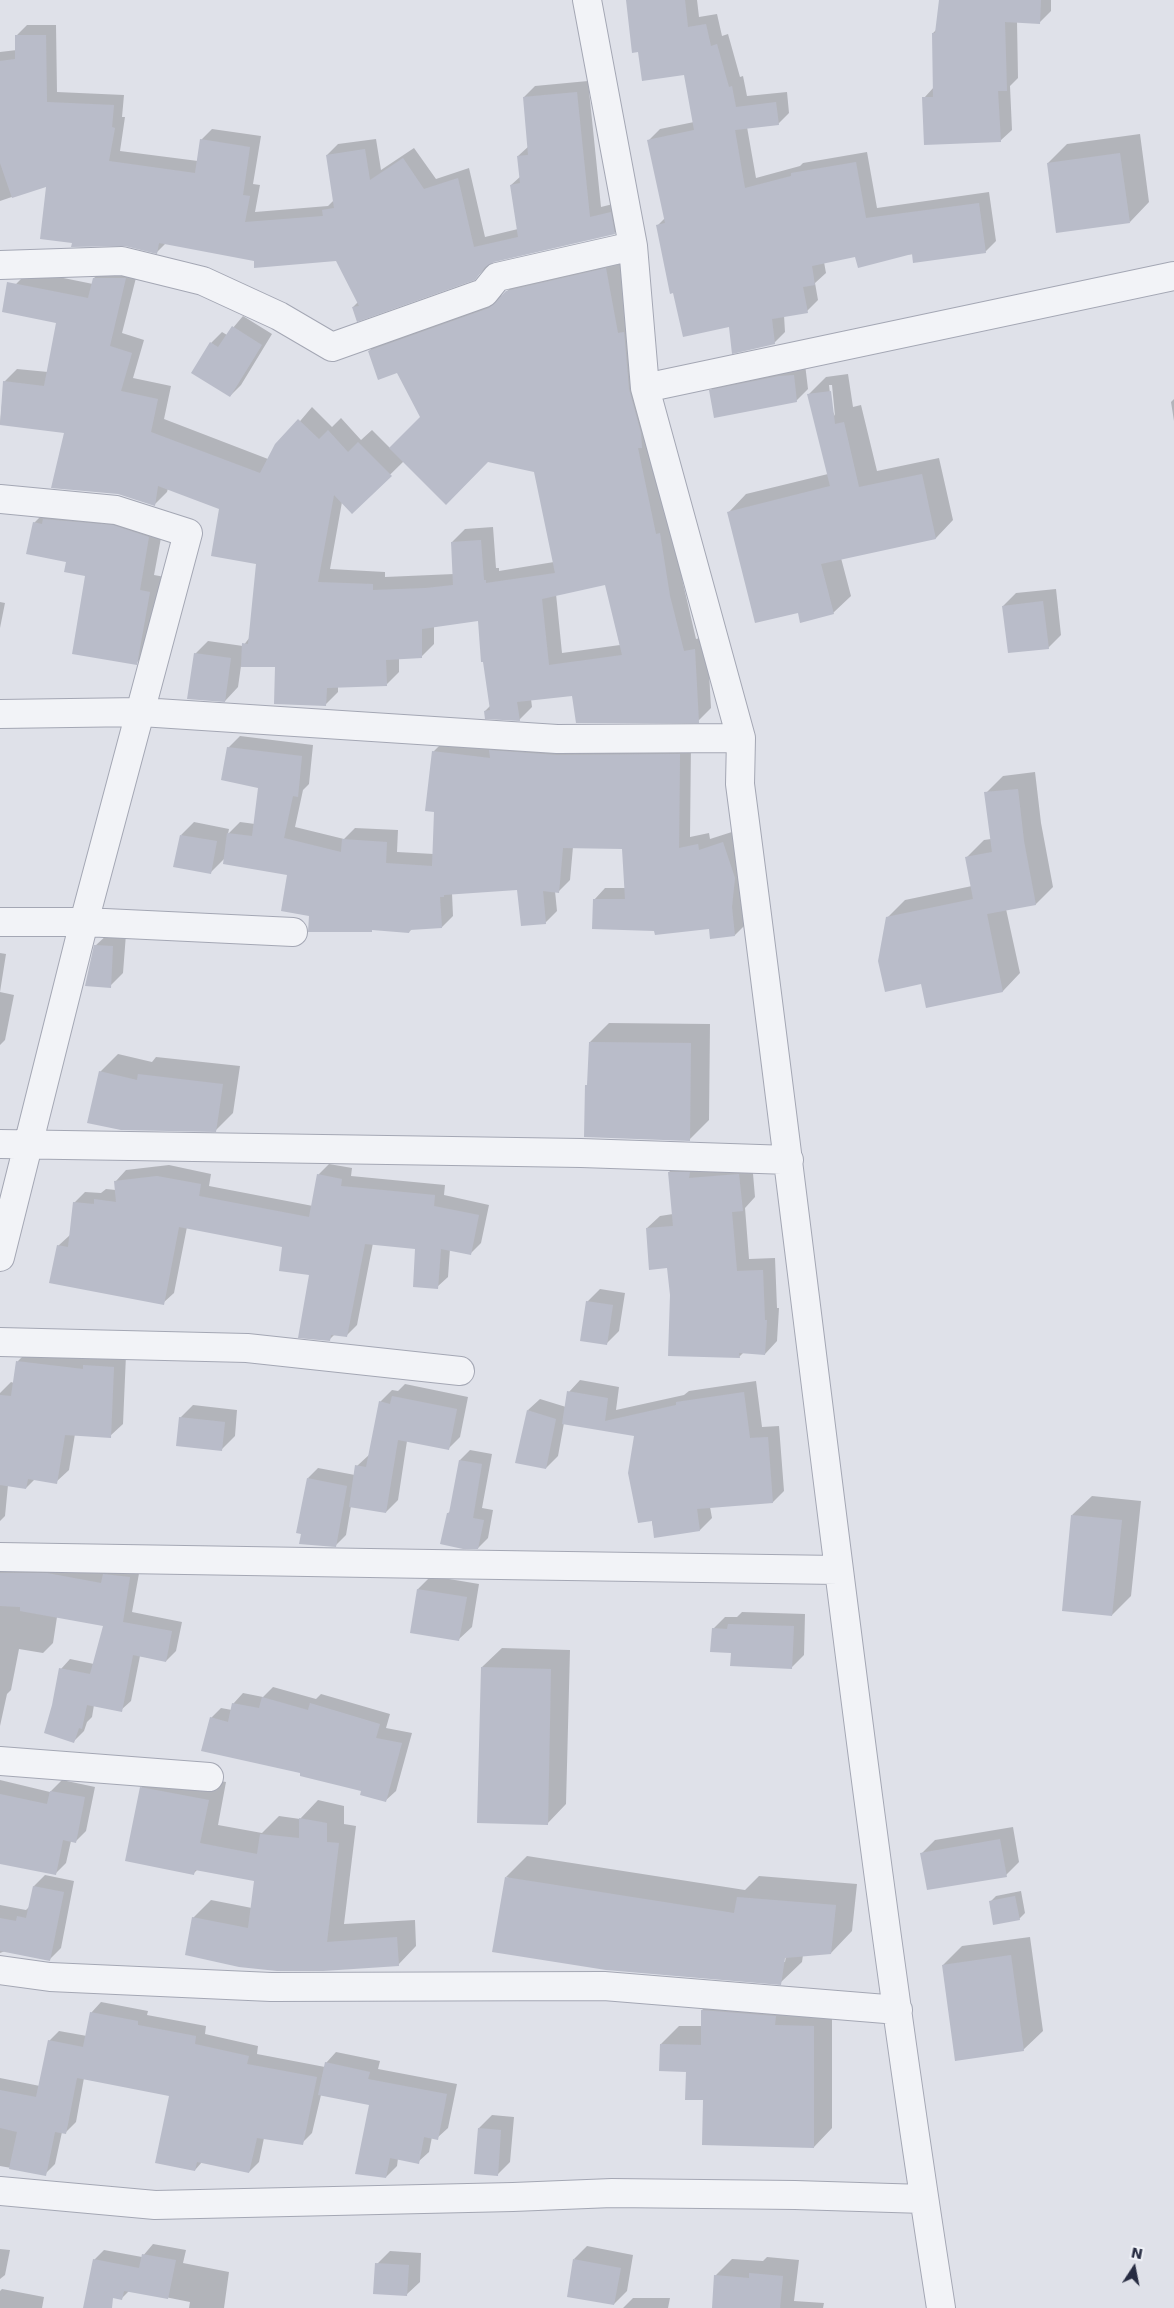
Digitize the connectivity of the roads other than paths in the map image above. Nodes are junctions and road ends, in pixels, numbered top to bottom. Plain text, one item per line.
1 (587, 0) edge
2 (633, 246) junction
3 (0, 265) edge
4 (1174, 276) edge
5 (645, 388) junction
6 (0, 499) edge
7 (142, 712) junction
8 (0, 714) edge
9 (741, 738) junction
10 (0, 922) edge
11 (84, 922) junction
12 (293, 932) dead end
13 (0, 1144) edge
14 (28, 1144) junction
15 (789, 1160) junction
16 (0, 1257) edge
17 (0, 1342) edge
18 (460, 1371) dead end
19 (0, 1557) edge
20 (838, 1570) junction
21 (0, 1760) edge
22 (209, 1778) dead end
23 (0, 1970) edge
24 (898, 2010) junction
25 (0, 2191) edge
26 (924, 2199) junction
27 (941, 2308) edge

1 - 2 street
2 - 3 street
2 - 5 street
4 - 5 street
5 - 9 street
6 - 7 street
7 - 8 street
7 - 9 street
7 - 11 street
9 - 15 street
10 - 11 street
11 - 12 street
11 - 14 street
13 - 14 street
14 - 15 street
14 - 16 street
15 - 20 street
17 - 18 street
19 - 20 street
20 - 24 street
21 - 22 street
23 - 24 street
24 - 26 street
25 - 26 street
26 - 27 street

